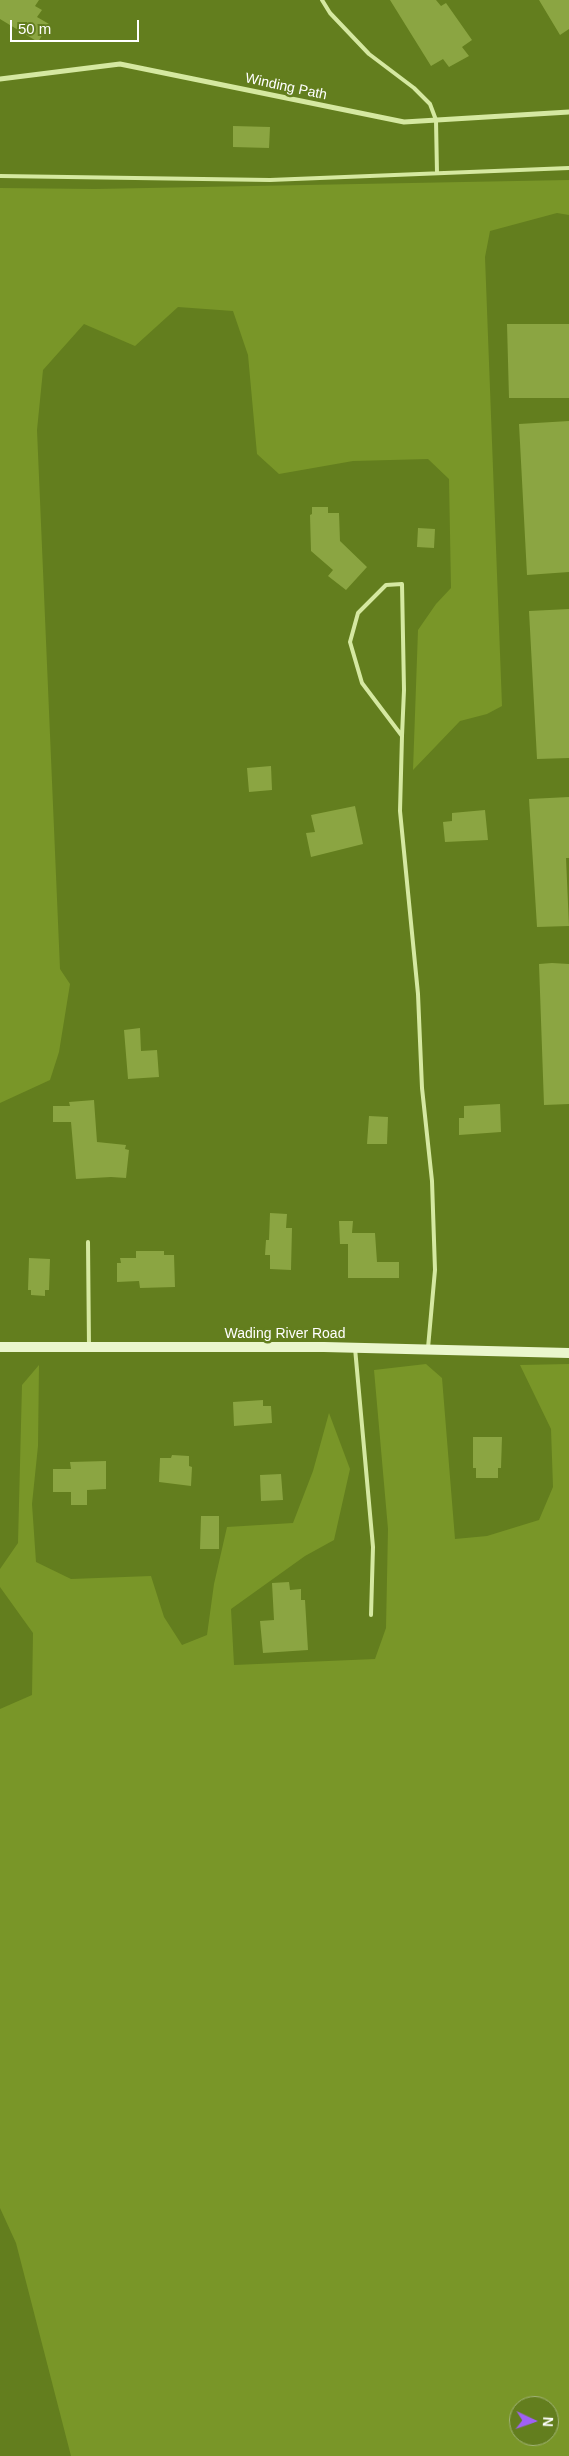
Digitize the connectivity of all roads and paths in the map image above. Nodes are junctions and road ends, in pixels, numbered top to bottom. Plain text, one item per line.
1 (322, 0) edge
2 (0, 79) edge
3 (569, 112) edge
4 (436, 120) junction
5 (569, 168) edge
6 (437, 173) junction
7 (0, 176) edge
8 (402, 736) junction
9 (88, 1242) dead end
10 (0, 1347) edge
11 (89, 1347) junction
12 (355, 1348) junction
13 (428, 1350) junction
14 (569, 1353) edge
15 (371, 1615) dead end

1 - 4 lane
2 - 4 street, Winding Path
3 - 4 street, Winding Path
4 - 6 lane
5 - 6 lane
6 - 7 lane
8 - 8 lane
8 - 13 lane
9 - 11 lane
10 - 11 main road, Wading River Road
11 - 12 main road, Wading River Road
12 - 13 main road, Wading River Road
12 - 15 lane
13 - 14 main road, Wading River Road

